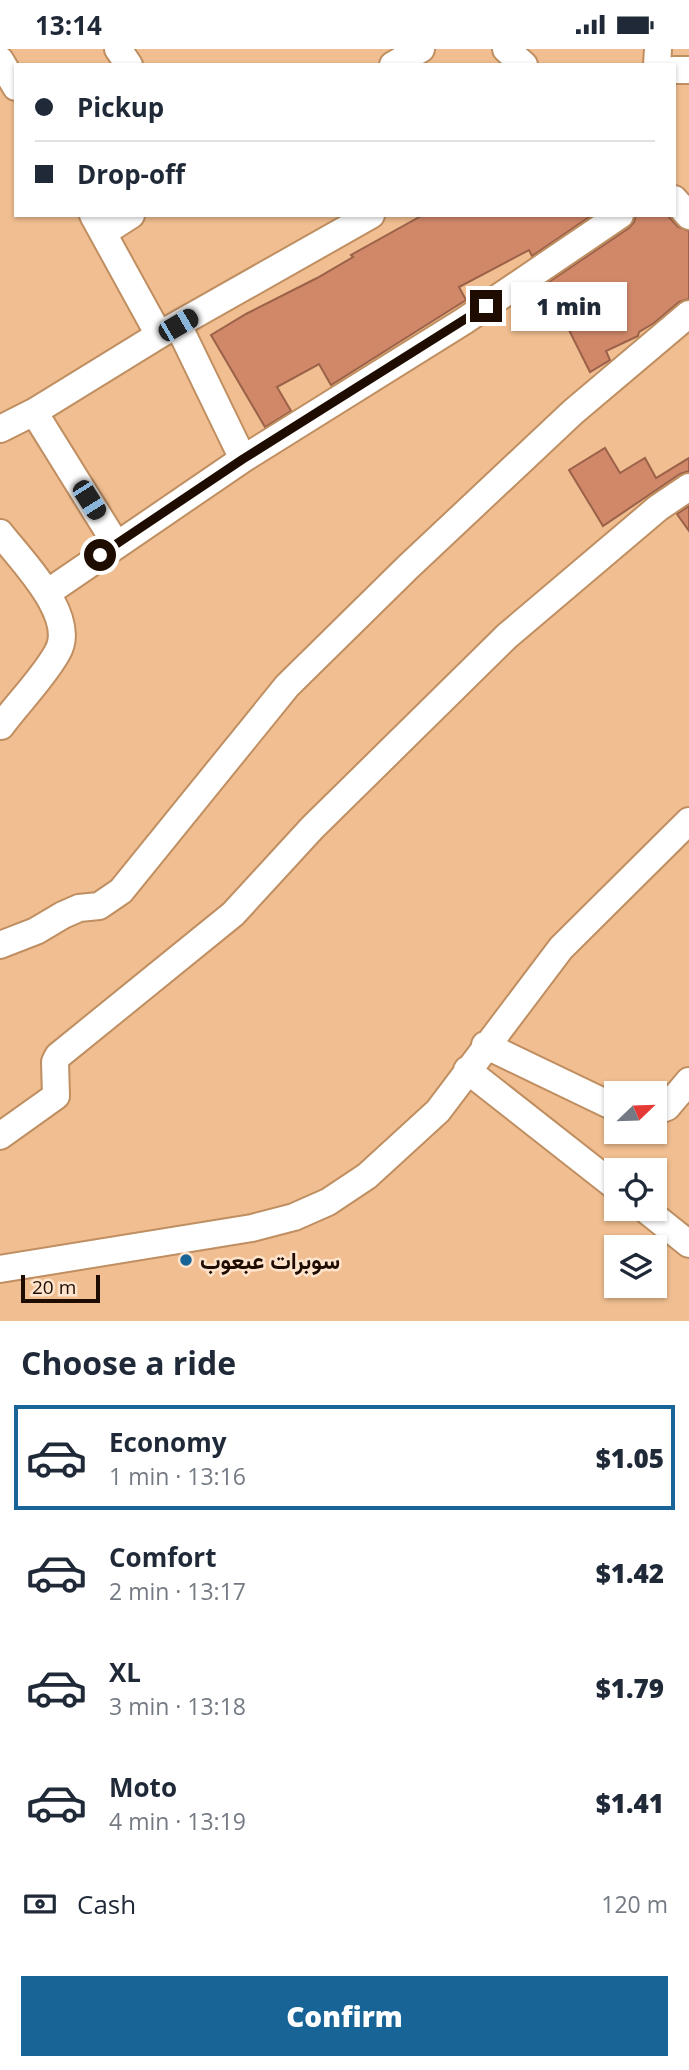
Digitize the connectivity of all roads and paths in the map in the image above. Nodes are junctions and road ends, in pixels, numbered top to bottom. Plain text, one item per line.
1 (421, 49) edge
2 (506, 49) edge
3 (0, 60) edge
4 (396, 63) edge
5 (522, 63) edge
6 (14, 84) edge
7 (676, 200) edge
8 (689, 216) edge
9 (124, 217) edge
10 (367, 217) edge
11 (617, 217) edge
12 (98, 224) edge
13 (689, 314) edge
14 (169, 330) junction
15 (34, 412) junction
16 (0, 429) edge
17 (243, 459) junction
18 (689, 487) edge
19 (0, 533) edge
20 (116, 544) junction
21 (47, 593) junction
22 (1, 726) edge
23 (689, 821) edge
24 (0, 945) edge
25 (485, 1045) junction
26 (467, 1070) junction
27 (689, 1081) edge
28 (604, 1102) edge
29 (667, 1107) edge
30 (0, 1136) edge
31 (604, 1178) edge
32 (660, 1221) edge
33 (689, 1244) edge
34 (0, 1269) edge

1 - 4 street
2 - 5 street
3 - 6 street
7 - 8 street
9 - 12 street
10 - 14 street
11 - 17 street
12 - 14 street
13 - 24 street
14 - 15 street
14 - 17 street
15 - 16 street
15 - 20 street
17 - 20 street
18 - 30 street
19 - 21 street
20 - 21 street
21 - 22 street
23 - 25 street
25 - 26 street
25 - 28 street
26 - 31 street
26 - 34 street
27 - 29 street
32 - 33 street

